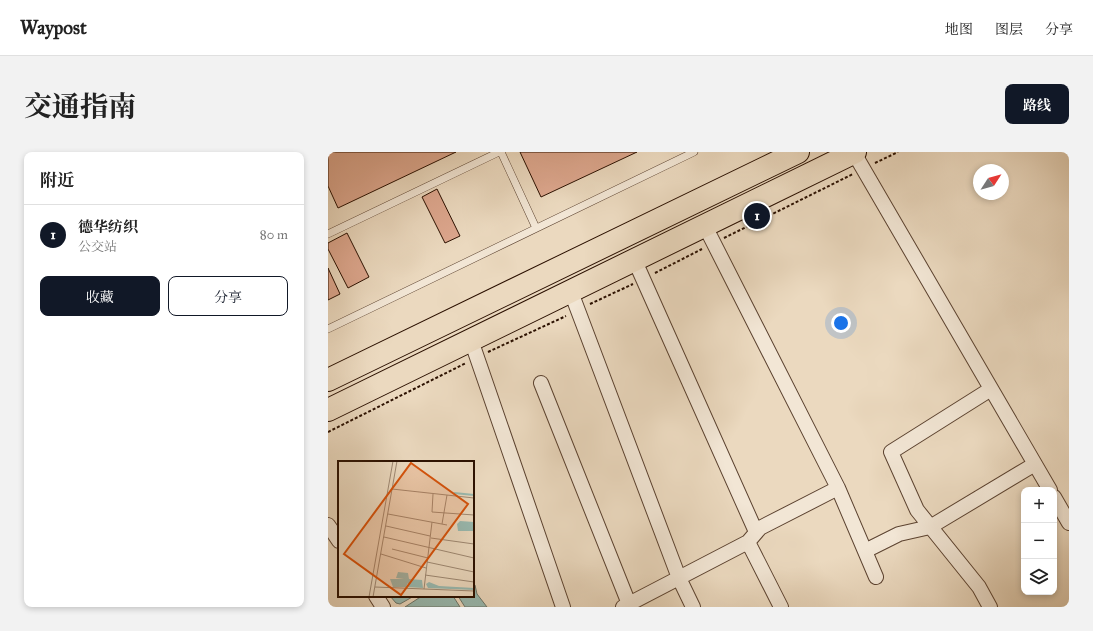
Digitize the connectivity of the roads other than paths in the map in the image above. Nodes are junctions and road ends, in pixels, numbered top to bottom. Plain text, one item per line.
1 (500, 152) edge
2 (694, 152) edge
3 (798, 152) edge
4 (857, 158) edge
5 (536, 228) junction
6 (328, 234) edge
7 (709, 235) junction
8 (639, 270) junction
9 (574, 301) junction
10 (328, 329) edge
11 (474, 349) junction
12 (328, 380) edge
13 (540, 383) dead end
14 (991, 389) junction
15 (328, 410) edge
16 (1035, 464) junction
17 (1048, 487) edge
18 (838, 488) junction
19 (1057, 503) edge
20 (1069, 523) edge
21 (328, 525) edge
22 (930, 527) junction
23 (752, 537) junction
24 (338, 540) edge
25 (865, 551) junction
26 (876, 577) dead end
27 (679, 578) junction
28 (377, 597) edge
29 (626, 605) edge
30 (383, 607) edge
31 (563, 607) edge
32 (693, 607) edge
33 (781, 607) edge
34 (990, 607) edge

1 - 5 lane
1 - 6 lane
2 - 5 lane
3 - 12 highway
4 - 7 highway
4 - 14 street
5 - 10 lane
7 - 8 highway
7 - 18 street
8 - 9 highway
8 - 23 street
9 - 11 highway
9 - 27 street
11 - 15 highway
11 - 31 street
13 - 29 street
14 - 16 street
14 - 22 street
16 - 17 street
16 - 22 street
18 - 23 street
18 - 25 street
19 - 20 street
21 - 24 street
22 - 25 street
22 - 34 street
23 - 27 street
23 - 33 street
25 - 26 street
27 - 29 street
27 - 32 street
28 - 30 street

